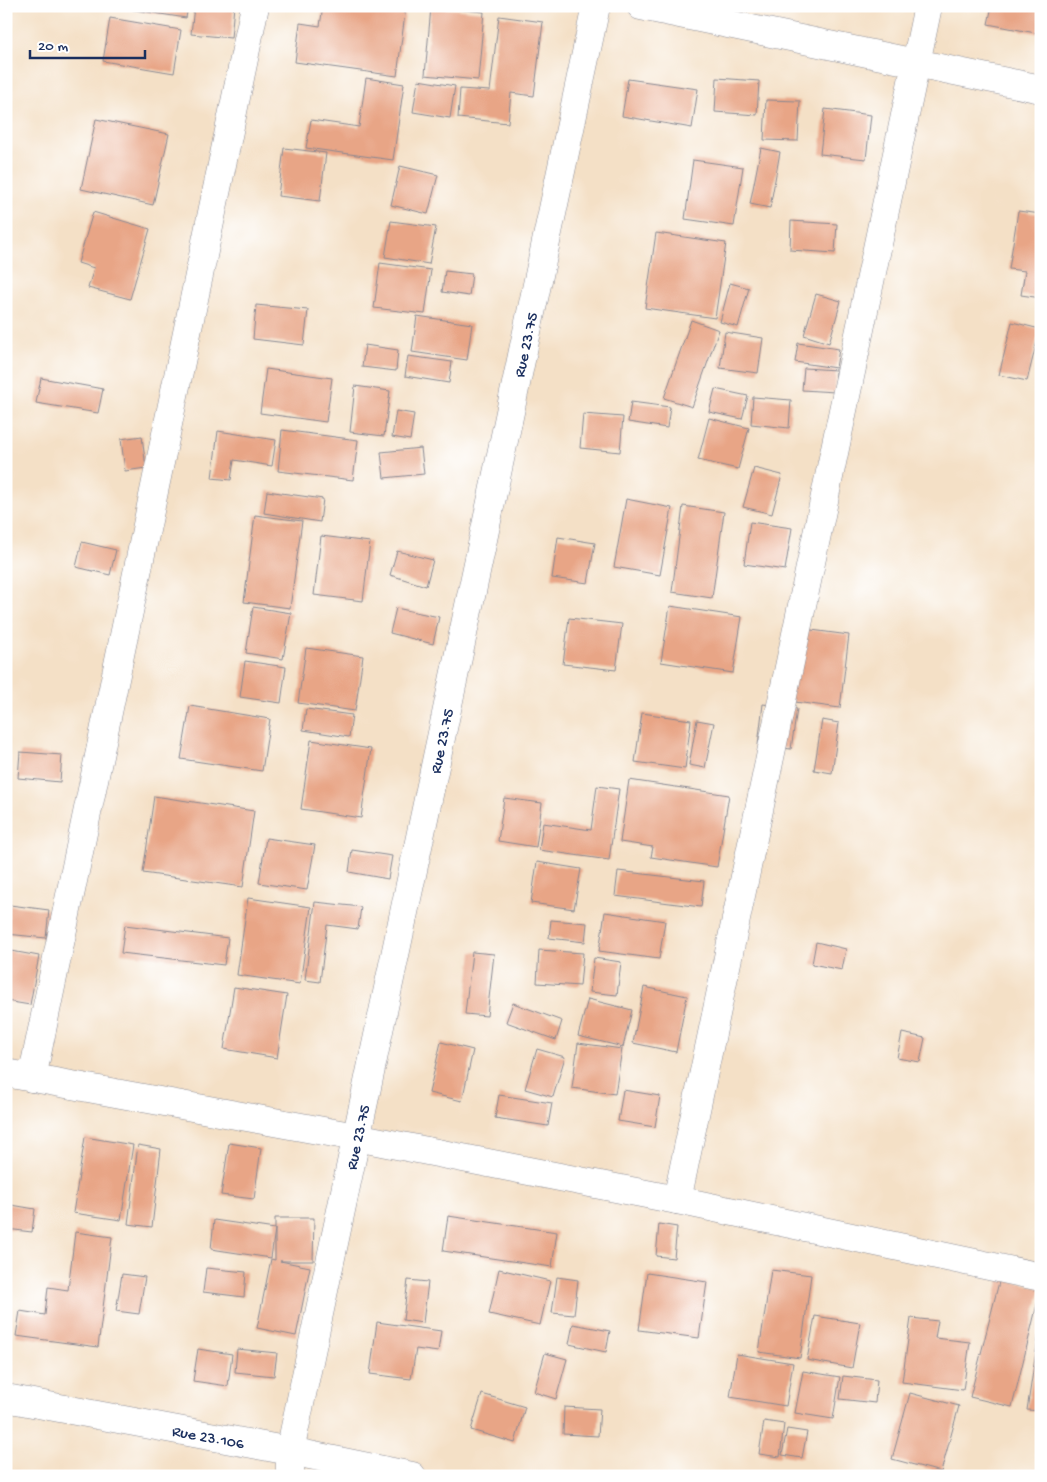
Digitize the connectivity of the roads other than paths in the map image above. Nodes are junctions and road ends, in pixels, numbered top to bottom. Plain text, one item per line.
1 (255, 6) edge
2 (596, 6) edge
3 (641, 6) edge
4 (928, 6) edge
5 (916, 62) junction
6 (1041, 89) edge
7 (19, 1075) edge
8 (356, 1137) junction
9 (677, 1200) junction
10 (1041, 1277) edge
11 (6, 1398) edge
12 (290, 1463) edge
13 (412, 1476) edge

1 - 7 street
2 - 8 street, Rue 23.75
3 - 5 street
4 - 5 street
5 - 6 street
5 - 9 street
7 - 8 street
8 - 9 street
8 - 12 street, Rue 23.75
9 - 10 street
11 - 12 street, Rue 23.106
12 - 13 street, Rue 23.106

